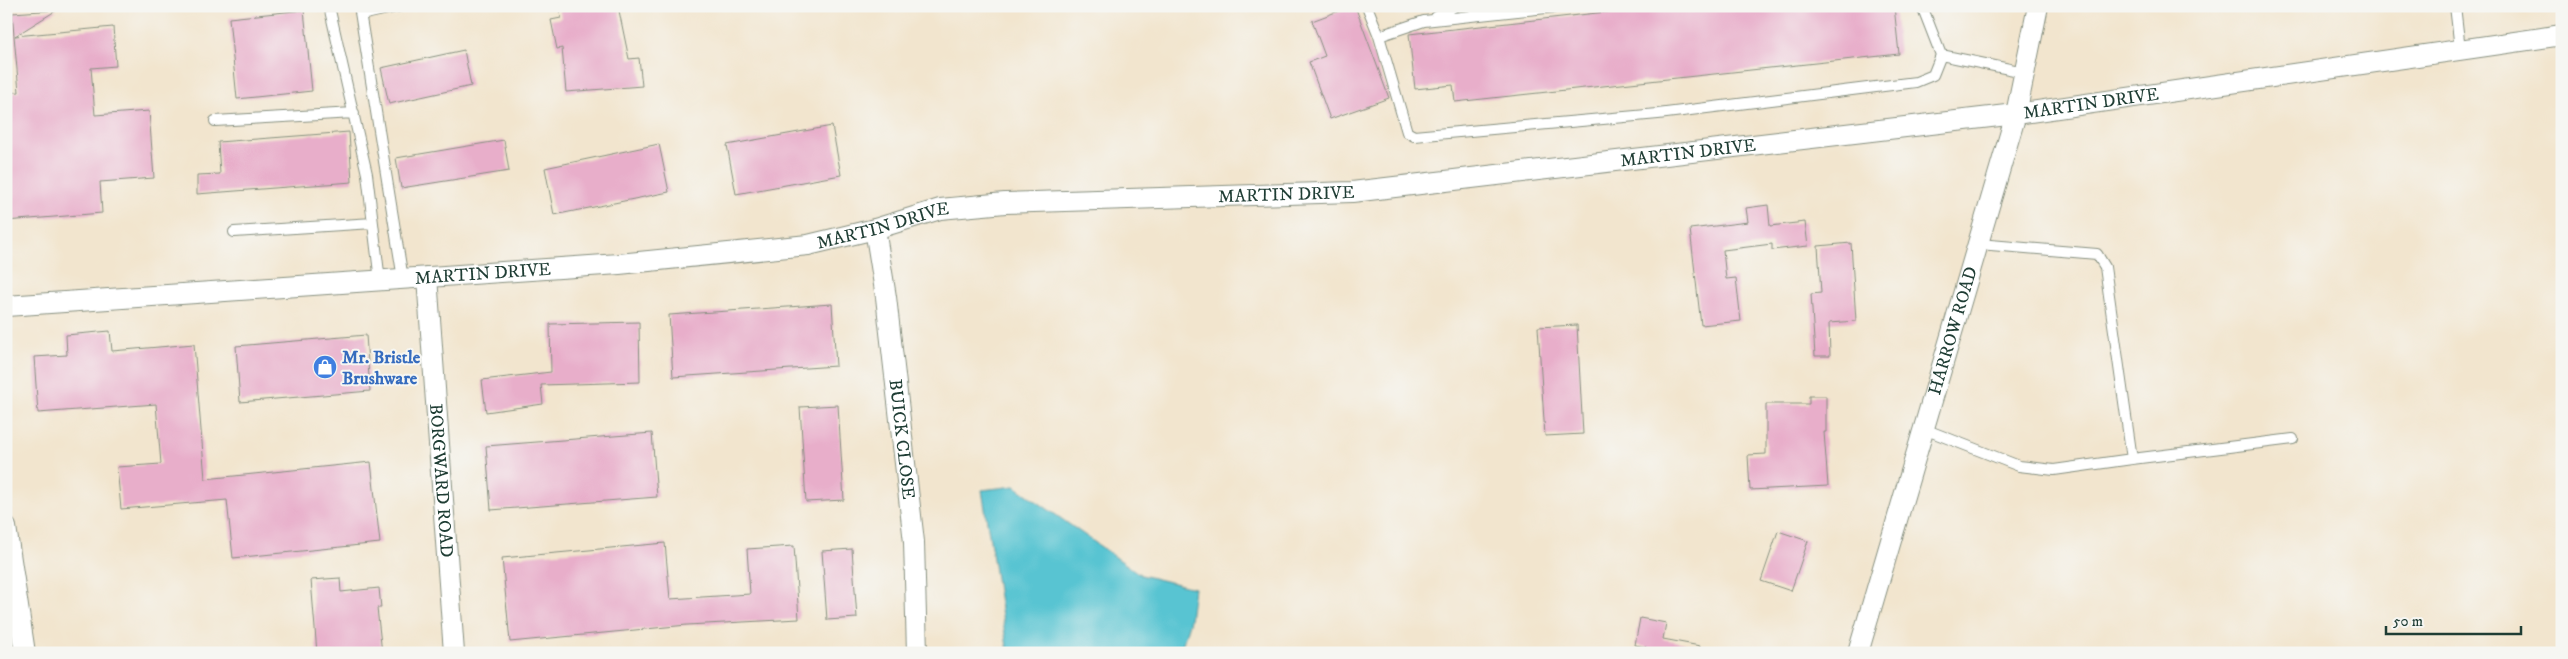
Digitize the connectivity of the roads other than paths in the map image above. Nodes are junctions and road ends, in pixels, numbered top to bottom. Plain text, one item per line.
1 (329, 6) edge
2 (401, 6) edge
3 (1367, 6) edge
4 (1455, 6) edge
5 (1566, 6) edge
6 (1922, 6) edge
7 (2038, 6) edge
8 (2455, 6) edge
9 (360, 10) edge
10 (1424, 21) junction
11 (2562, 35) edge
12 (1379, 36) junction
13 (2460, 48) junction
14 (1941, 55) junction
15 (2024, 72) junction
16 (354, 113) junction
17 (2016, 114) junction
18 (216, 121) dead end
19 (373, 222) junction
20 (875, 229) junction
21 (234, 232) dead end
22 (1979, 244) junction
23 (427, 278) junction
24 (403, 279) junction
25 (380, 281) junction
26 (6, 306) edge
27 (1924, 429) junction
28 (2293, 439) dead end
29 (2132, 458) junction
30 (6, 527) edge
31 (24, 653) edge
32 (454, 653) edge
33 (916, 653) edge
34 (1858, 653) edge

1 - 16 lane
2 - 9 lane
3 - 12 lane
4 - 10 lane
5 - 10 lane
6 - 14 lane
7 - 15 street, HARROW ROAD
8 - 13 lane
9 - 24 lane
10 - 12 lane
11 - 13 street, MARTIN DRIVE
12 - 14 lane
13 - 17 street, MARTIN DRIVE
14 - 15 lane
15 - 17 street, HARROW ROAD
16 - 18 lane
16 - 19 lane
17 - 20 street, MARTIN DRIVE
17 - 22 street, HARROW ROAD
19 - 21 lane
19 - 25 lane
20 - 23 street, MARTIN DRIVE
20 - 33 street, BUICK CLOSE
22 - 27 street, HARROW ROAD
22 - 29 lane
23 - 24 street, MARTIN DRIVE
23 - 32 street, BORGWARD ROAD
24 - 25 street, MARTIN DRIVE
25 - 26 street, MARTIN DRIVE
27 - 29 lane
27 - 34 street, HARROW ROAD
28 - 29 lane
30 - 31 street

